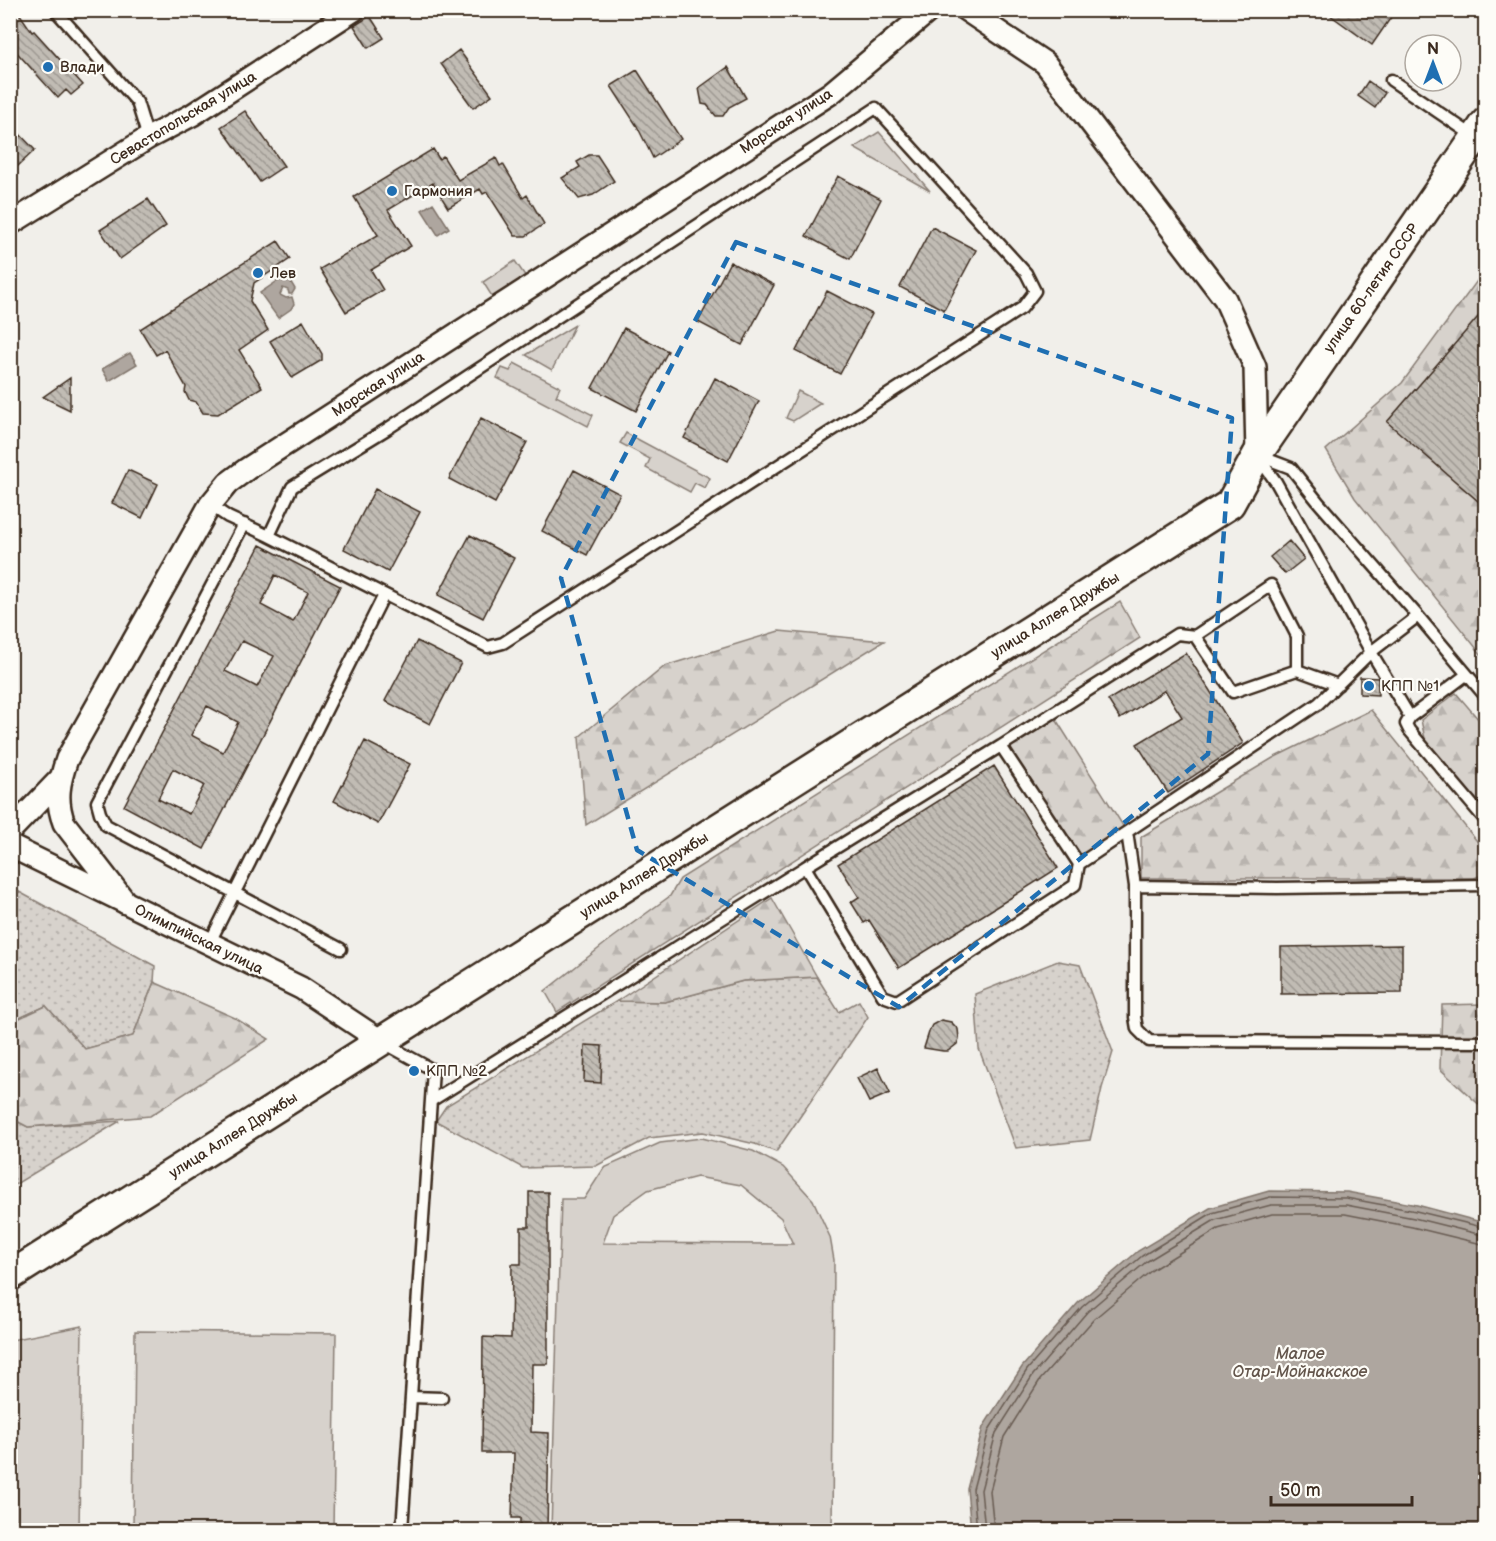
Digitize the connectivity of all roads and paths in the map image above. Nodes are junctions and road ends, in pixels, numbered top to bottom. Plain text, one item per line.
1 (55, 10) edge
2 (354, 10) edge
3 (930, 10) edge
4 (966, 10) edge
5 (1391, 80) dead end
6 (1480, 130) edge
7 (148, 138) junction
8 (10, 224) edge
9 (1257, 455) junction
10 (210, 505) junction
11 (244, 524) junction
12 (269, 536) junction
13 (384, 595) junction
14 (1418, 616) junction
15 (1195, 636) junction
16 (1371, 652) junction
17 (1298, 670) junction
18 (1466, 675) junction
19 (1338, 685) junction
20 (1485, 697) edge
21 (1410, 717) junction
22 (1001, 746) junction
23 (60, 779) junction
24 (1485, 821) edge
25 (10, 831) edge
26 (1127, 832) junction
27 (10, 846) edge
28 (1079, 864) junction
29 (805, 867) junction
30 (1485, 885) edge
31 (1135, 886) junction
32 (233, 892) junction
33 (126, 903) junction
34 (209, 944) junction
35 (341, 949) dead end
36 (381, 1041) junction
37 (1485, 1041) edge
38 (431, 1101) junction
39 (10, 1276) edge
40 (411, 1397) junction
41 (442, 1398) dead end
42 (402, 1530) edge

1 - 7 lane
2 - 7 street, Севастопольская улица
3 - 10 street, Морская улица
4 - 9 street
5 - 6 lane
6 - 9 main road, улица 60-летия СССР
7 - 8 street, Севастопольская улица
9 - 14 lane
9 - 16 lane
9 - 36 main road, улица Аллея Дружбы
10 - 11 lane
10 - 23 street, Морская улица
11 - 12 lane
11 - 32 lane
12 - 13 lane
12 - 13 lane
13 - 32 lane
14 - 16 lane
14 - 18 lane
15 - 17 lane
15 - 17 lane
15 - 22 lane
16 - 19 lane
16 - 21 lane
17 - 19 lane
18 - 20 lane
18 - 21 lane
19 - 26 lane
21 - 24 lane
22 - 28 lane
22 - 29 lane
23 - 25 street
23 - 33 street, Морская улица
26 - 28 lane
26 - 31 lane
27 - 33 street, Олимпийская улица
28 - 29 lane
29 - 38 lane
30 - 31 lane
31 - 37 lane
32 - 34 lane
32 - 35 lane
33 - 34 street, Олимпийская улица
34 - 36 street, Олимпийская улица
36 - 38 lane
36 - 39 main road, улица Аллея Дружбы
38 - 40 lane
40 - 41 lane
40 - 42 lane

